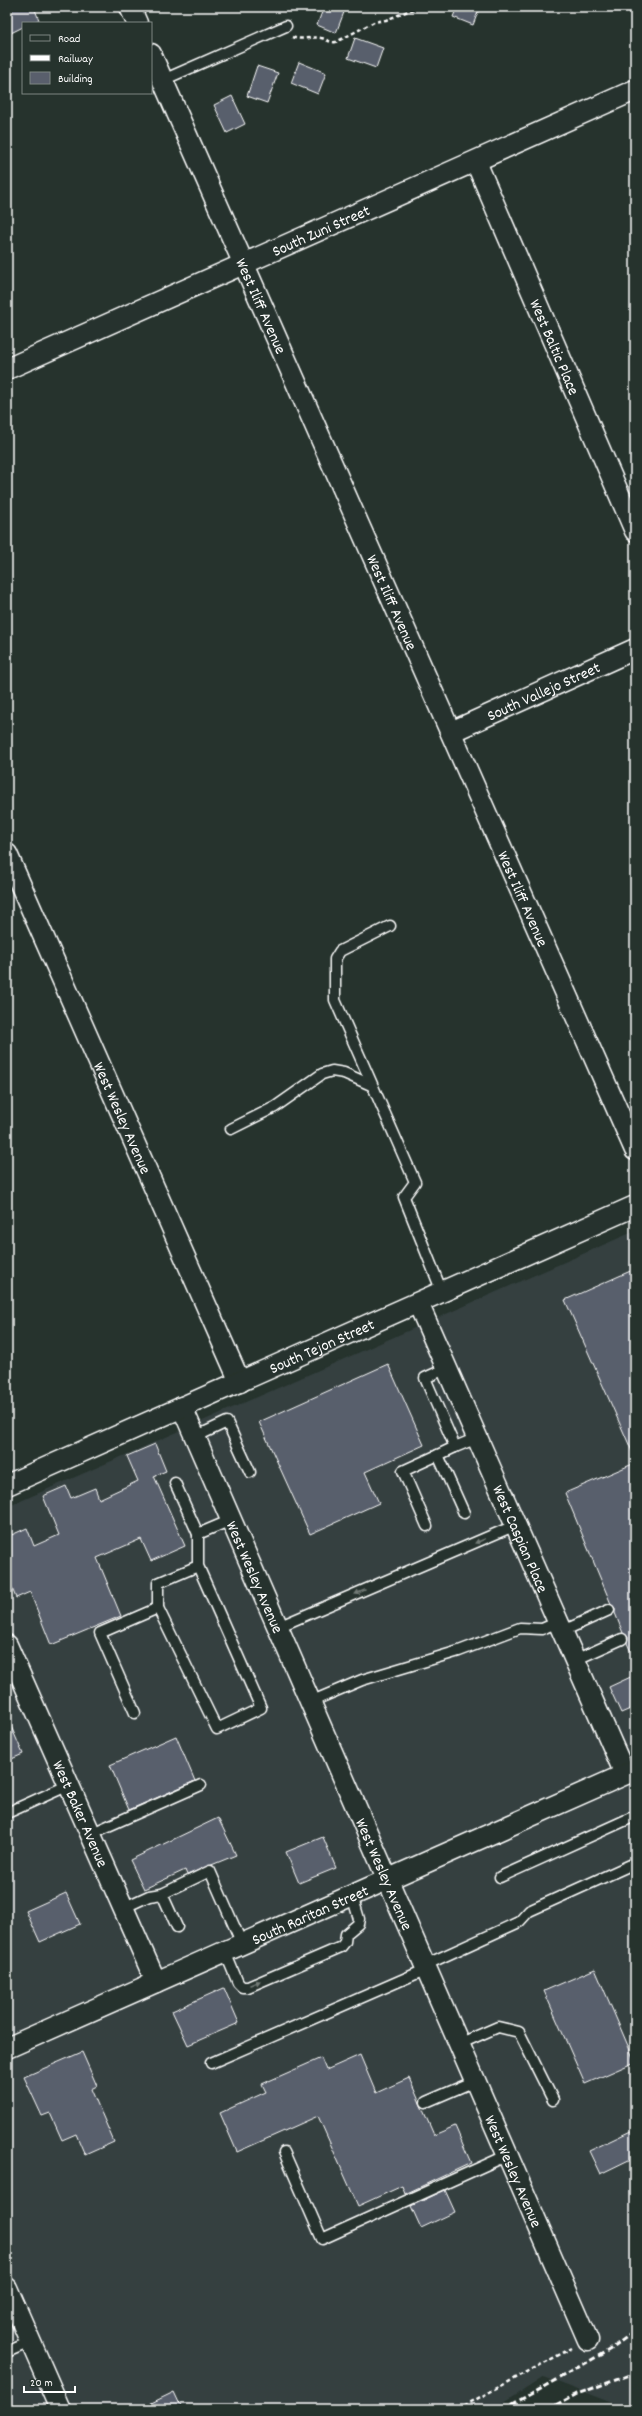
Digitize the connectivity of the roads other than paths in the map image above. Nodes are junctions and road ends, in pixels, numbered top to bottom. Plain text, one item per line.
1 (130, 7) edge
2 (137, 22) edge
3 (286, 26) road end
4 (152, 56) edge
5 (163, 80) junction
6 (635, 90) edge
7 (476, 162) junction
8 (245, 264) junction
9 (7, 370) edge
10 (635, 531) edge
11 (635, 648) edge
12 (451, 732) junction
13 (7, 854) edge
14 (390, 926) dead end
15 (371, 1085) junction
16 (231, 1129) dead end
17 (635, 1150) edge
18 (635, 1206) edge
19 (442, 1292) junction
20 (418, 1302) junction
21 (447, 1368) junction
22 (240, 1382) junction
23 (182, 1407) junction
24 (195, 1437) junction
25 (477, 1438) junction
26 (455, 1447) junction
27 (438, 1455) junction
28 (250, 1472) dead end
29 (175, 1483) dead end
30 (7, 1484) edge
31 (464, 1513) dead end
32 (231, 1520) junction
33 (516, 1525) junction
34 (427, 1526) dead end
35 (198, 1534) junction
36 (198, 1566) junction
37 (158, 1608) junction
38 (609, 1610) dead end
39 (278, 1627) junction
40 (560, 1627) junction
41 (622, 1639) dead end
42 (7, 1645) edge
43 (575, 1660) junction
44 (310, 1702) junction
45 (135, 1713) dead end
46 (630, 1772) edge
47 (69, 1785) junction
48 (201, 1785) dead end
49 (7, 1813) edge
50 (635, 1816) edge
51 (90, 1834) junction
52 (635, 1864) edge
53 (500, 1877) dead end
54 (388, 1880) junction
55 (162, 1894) junction
56 (352, 1896) junction
57 (123, 1908) junction
58 (177, 1926) dead end
59 (234, 1948) junction
60 (426, 1967) junction
61 (156, 1982) junction
62 (459, 2044) junction
63 (7, 2048) edge
64 (211, 2063) dead end
65 (475, 2081) junction
66 (553, 2100) dead end
67 (426, 2102) dead end
68 (284, 2152) dead end
69 (508, 2155) junction
70 (7, 2288) edge
71 (588, 2340) road end
72 (30, 2342) junction
73 (7, 2352) edge
74 (60, 2409) edge

1 - 2 street
3 - 5 lane
4 - 5 street, West Iliff Avenue
5 - 8 street, West Iliff Avenue
6 - 7 street, South Zuni Street
7 - 8 street, South Zuni Street
7 - 10 street, West Baltic Place
8 - 9 street, South Zuni Street
8 - 12 street, West Iliff Avenue
11 - 12 street, South Vallejo Street
12 - 17 street, West Iliff Avenue
13 - 22 street, West Wesley Avenue
14 - 15 lane
15 - 16 lane
15 - 19 lane
18 - 19 street, South Tejon Street
19 - 20 street, South Tejon Street
20 - 21 street, West Caspian Place
20 - 22 street, South Tejon Street
21 - 25 street, West Caspian Place
21 - 26 lane
22 - 23 street, South Tejon Street
23 - 24 street, West Wesley Avenue
23 - 30 street, South Tejon Street
24 - 28 lane
24 - 32 street, West Wesley Avenue
25 - 26 lane
25 - 33 street, West Caspian Place
26 - 27 lane
27 - 31 lane
27 - 34 lane
29 - 35 lane
32 - 35 lane
32 - 39 street, West Wesley Avenue
33 -> 39 lane
33 - 40 street, West Caspian Place
35 - 36 lane
36 - 37 lane
36 - 37 lane
37 - 45 lane
38 - 40 lane
39 - 44 street, West Wesley Avenue
40 - 43 street, West Caspian Place
40 - 44 lane
41 - 43 lane
42 - 47 street, West Baker Avenue
43 - 46 street, West Caspian Place
44 - 54 street, West Wesley Avenue
46 - 54 street, South Raritan Street
47 - 49 lane
47 - 51 street, West Baker Avenue
48 - 51 lane
50 - 53 lane
51 - 57 street, West Baker Avenue
52 - 60 lane
54 - 56 street, South Raritan Street
54 - 60 street, West Wesley Avenue
55 - 57 lane
55 - 58 lane
55 - 59 lane
56 - 59 street, South Raritan Street
59 -> 56 lane
57 - 61 street, West Baker Avenue
59 - 61 street, South Raritan Street
60 - 62 street, West Wesley Avenue
60 - 64 lane
61 - 63 street, South Raritan Street
62 - 65 street, West Wesley Avenue
62 - 66 lane
65 - 67 lane
65 - 69 street, West Wesley Avenue
68 - 69 lane
69 - 71 street, West Wesley Avenue
70 - 72 street
72 - 73 lane
72 - 74 street

